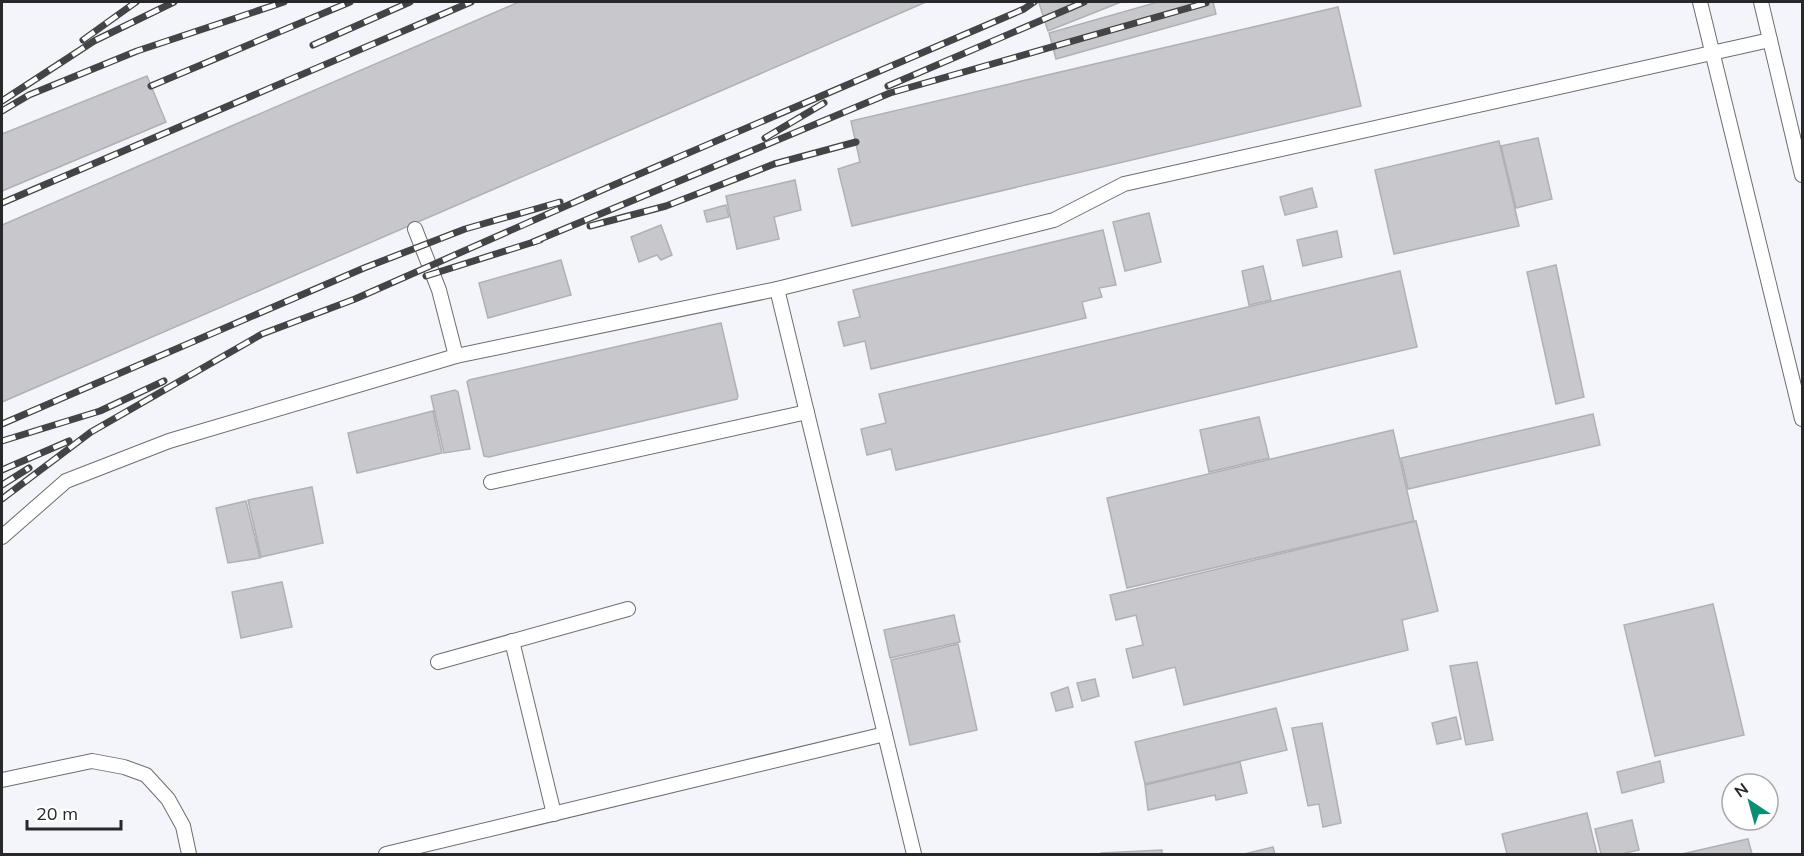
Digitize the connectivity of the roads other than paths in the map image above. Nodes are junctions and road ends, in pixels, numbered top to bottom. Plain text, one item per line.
1 (1700, 2) edge
2 (1761, 2) edge
3 (1770, 40) junction
4 (1713, 54) junction
5 (1803, 175) edge
6 (415, 230) dead end
7 (777, 289) junction
8 (456, 356) junction
9 (807, 412) junction
10 (1803, 419) edge
11 (491, 482) dead end
12 (2, 537) edge
13 (628, 609) dead end
14 (512, 641) junction
15 (438, 662) dead end
16 (885, 734) junction
17 (2, 780) edge
18 (554, 814) junction
19 (189, 855) edge
20 (386, 855) edge
21 (914, 855) edge

1 - 4 lane
2 - 3 lane
3 - 4 lane
3 - 5 lane
4 - 7 lane
4 - 10 lane
6 - 8 lane
7 - 8 lane
7 - 9 lane
8 - 12 lane
9 - 11 lane
9 - 16 lane
13 - 14 lane
14 - 15 lane
14 - 18 lane
16 - 18 lane
16 - 21 lane
17 - 19 lane
18 - 20 lane

